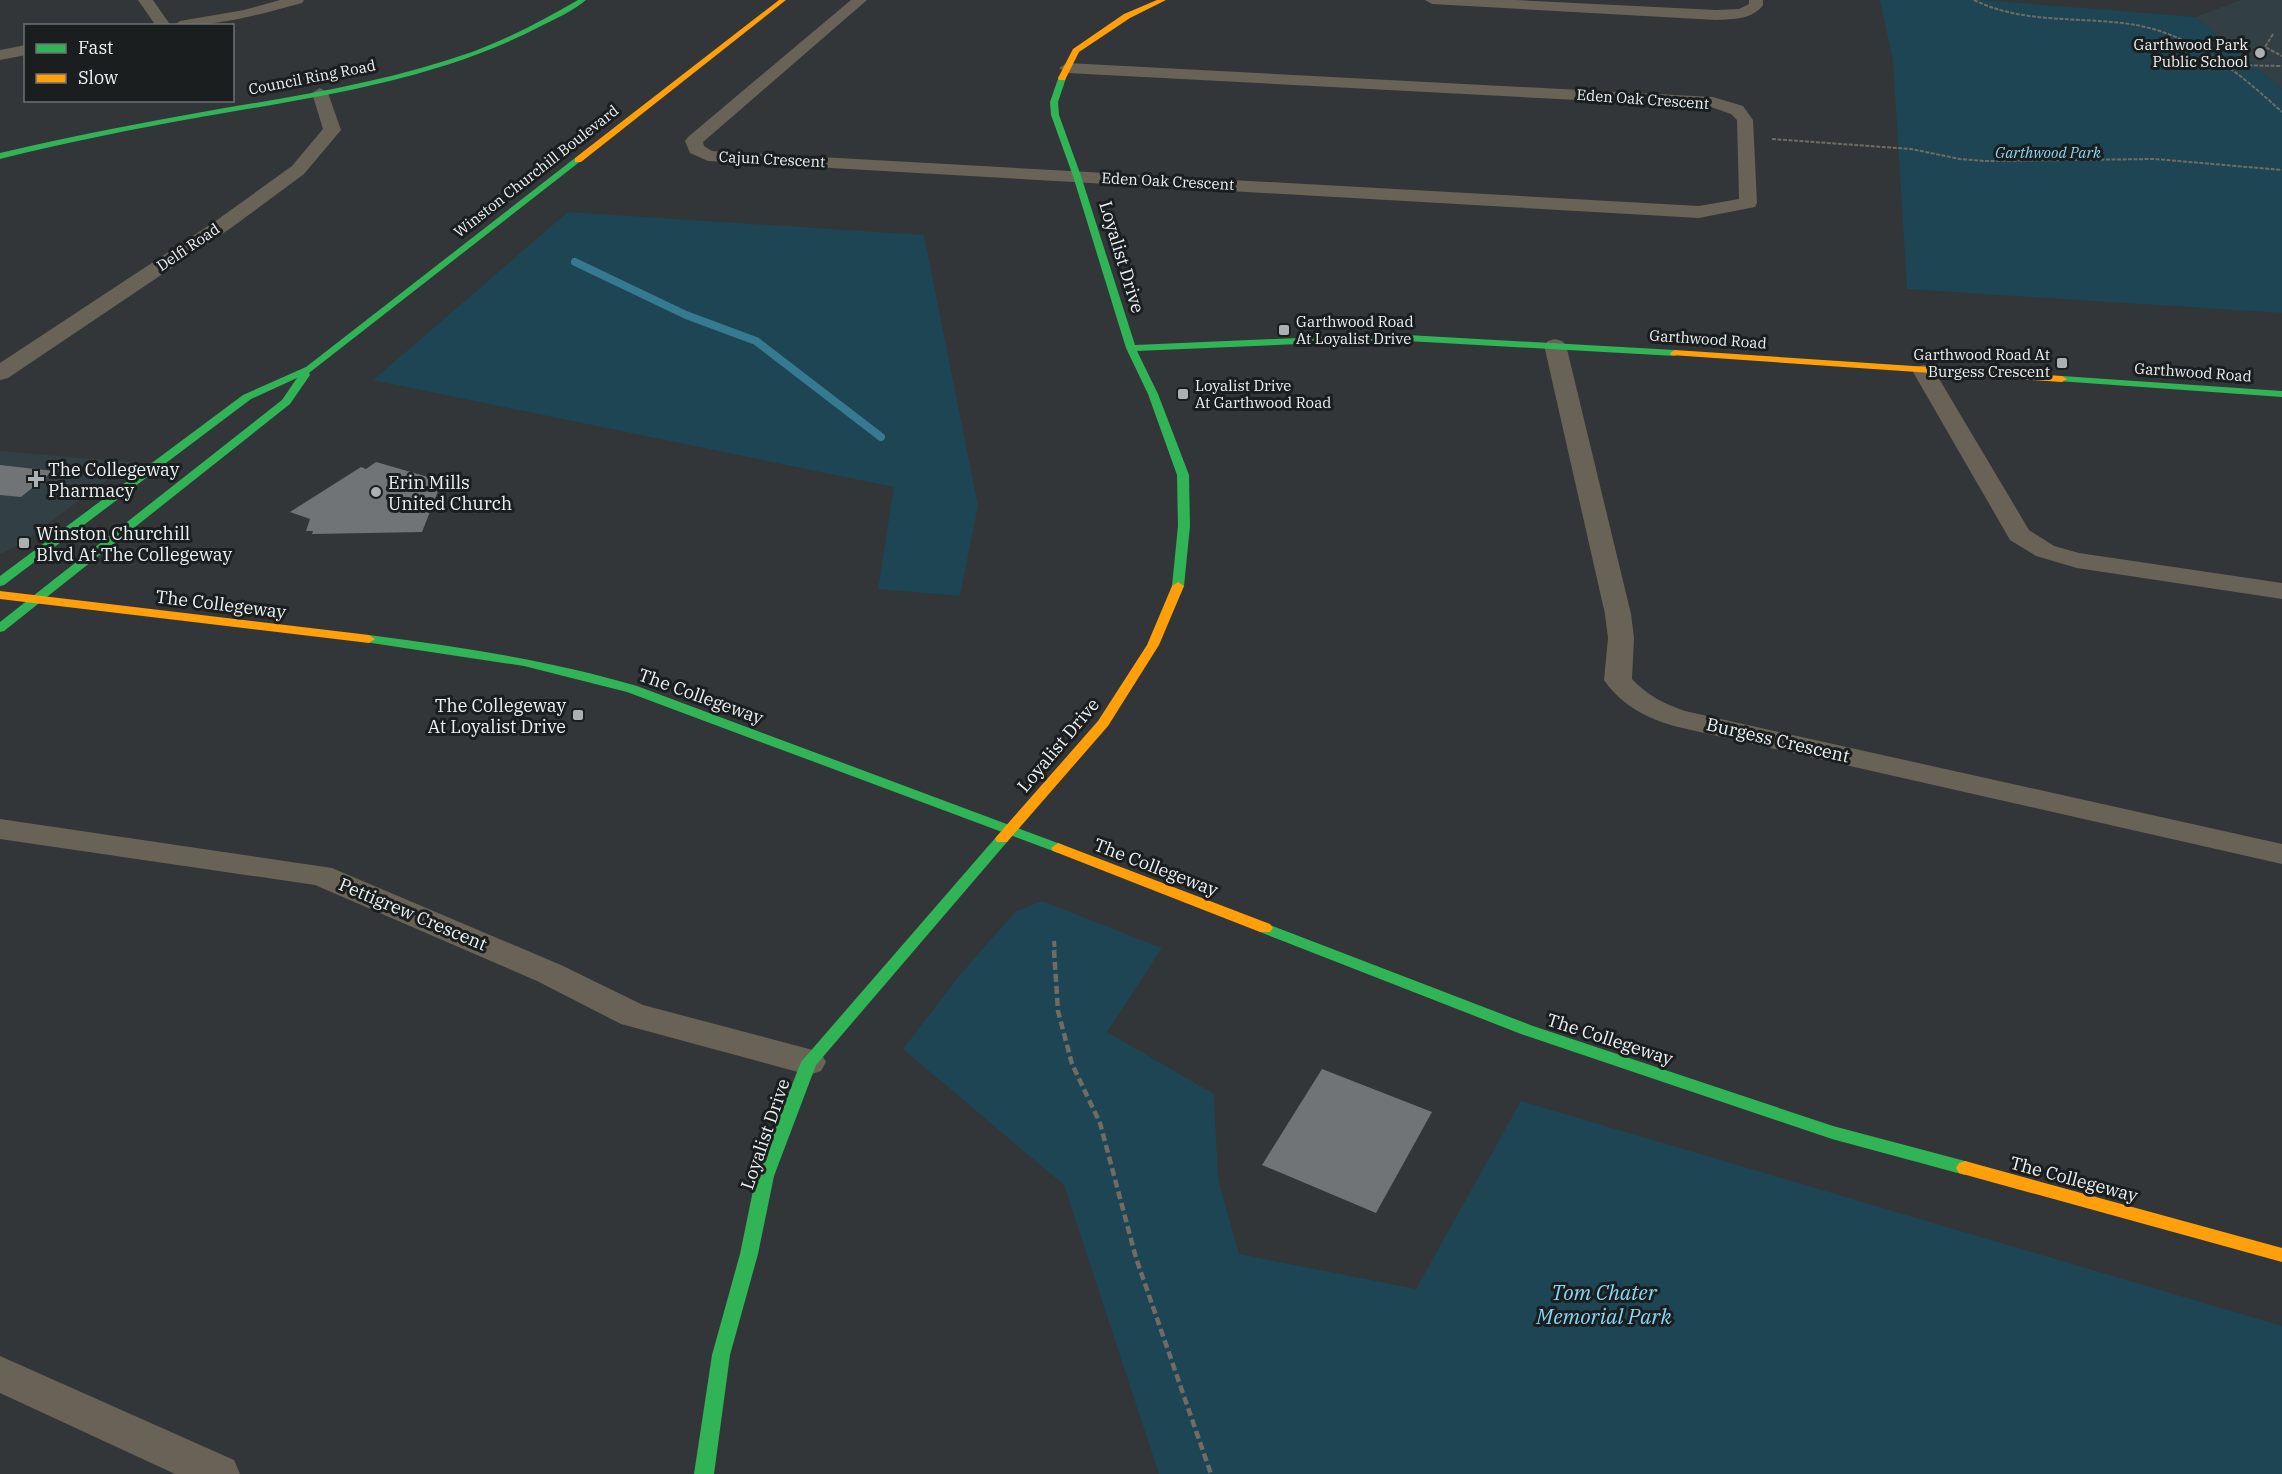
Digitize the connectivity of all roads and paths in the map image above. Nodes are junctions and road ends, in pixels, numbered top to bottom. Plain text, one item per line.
1 (145, 0) edge
2 (297, 0) edge
3 (583, 0) edge
4 (783, 0) edge
5 (860, 0) edge
6 (1163, 0) edge
7 (1432, 0) edge
8 (1756, 0) edge
9 (1974, 0) edge
10 (163, 24) edge
11 (191, 24) edge
12 (2272, 34) dead end
13 (24, 51) edge
14 (0, 55) edge
15 (2282, 56) edge
16 (2230, 64) junction
17 (2282, 66) edge
18 (1067, 68) junction
19 (320, 93) junction
20 (2282, 112) edge
21 (1746, 137) junction
22 (0, 156) edge
23 (2282, 170) edge
24 (1077, 176) junction
25 (1555, 345) junction
26 (1131, 348) junction
27 (310, 369) junction
28 (1924, 372) junction
29 (0, 373) edge
30 (2282, 394) edge
31 (0, 582) edge
32 (2282, 591) edge
33 (0, 595) edge
34 (36, 600) junction
35 (0, 628) edge
36 (0, 829) edge
37 (1010, 831) junction
38 (2282, 854) edge
39 (1054, 941) dead end
40 (809, 1062) junction
41 (2282, 1255) edge
42 (0, 1374) edge
43 (219, 1474) edge
44 (704, 1474) edge
45 (1211, 1474) edge

1 - 10 street
2 - 11 street
3 - 19 street, Council Ring Road
4 - 27 street, Winston Churchill Boulevard
5 - 24 street, Cajun Crescent
6 - 18 street, Loyalist Drive
7 - 8 street
9 - 16 path
12 - 15 path
13 - 14 street
16 - 17 path
16 - 20 path
18 - 21 street, Eden Oak Crescent
18 - 24 street, Loyalist Drive
19 - 22 street, Council Ring Road
19 - 29 street, Delfi Road
21 - 23 path
21 - 24 street, Eden Oak Crescent
24 - 26 street, Loyalist Drive
25 - 26 street, Garthwood Road
25 - 28 street, Garthwood Road
25 - 38 street, Burgess Crescent
26 - 37 street, Loyalist Drive
27 - 31 street, Winston Churchill Boulevard
27 - 34 street, Winston Churchill Boulevard
28 - 30 street, Garthwood Road
28 - 32 street
33 - 34 street, The Collegeway
34 - 35 street, Winston Churchill Boulevard
34 - 37 street, The Collegeway
36 - 40 street, Pettigrew Crescent
37 - 40 street, Loyalist Drive
37 - 41 street, The Collegeway
39 - 45 path
40 - 44 street, Loyalist Drive
42 - 43 street

